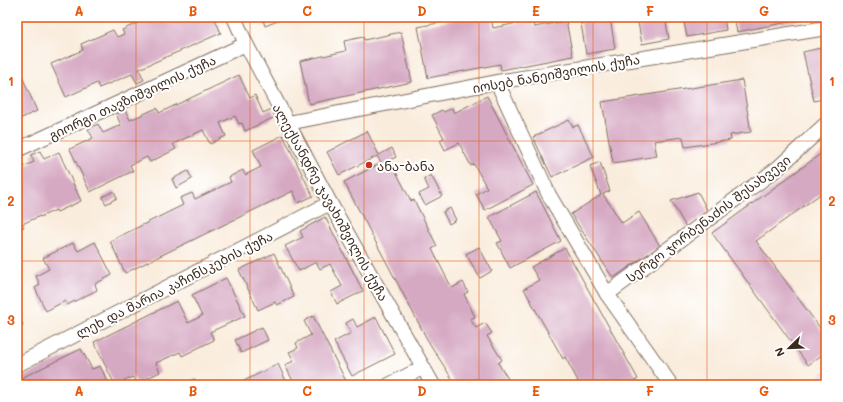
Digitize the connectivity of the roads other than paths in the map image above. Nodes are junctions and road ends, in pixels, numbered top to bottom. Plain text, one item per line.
1 (234, 17) edge
2 (826, 28) edge
3 (246, 44) junction
4 (497, 82) junction
5 (288, 123) junction
6 (826, 124) edge
7 (17, 150) edge
8 (330, 203) junction
9 (607, 294) junction
10 (17, 365) edge
11 (422, 368) junction
12 (389, 385) edge
13 (433, 385) edge
14 (671, 385) edge

1 - 3 street, ალექსანდრე ჯავახიშვილის ქუჩა
2 - 4 street, იოსებ ნანეიშვილის ქუჩა
3 - 5 street, ალექსანდრე ჯავახიშვილის ქუჩა
3 - 7 street, გიორგი თავზიშვილის ქუჩა
4 - 5 street, იოსებ ნანეიშვილის ქუჩა
4 - 9 street
5 - 8 street, ალექსანდრე ჯავახიშვილის ქუჩა
6 - 9 street, სერგო ჯორბენაძის შესახვევი
8 - 10 street, ლეხ და მარია კაჩინსკების ქუჩა
8 - 11 street, ალექსანდრე ჯავახიშვილის ქუჩა
9 - 14 street
11 - 12 street
11 - 13 street, ალექსანდრე ჯავახიშვილის ქუჩა

